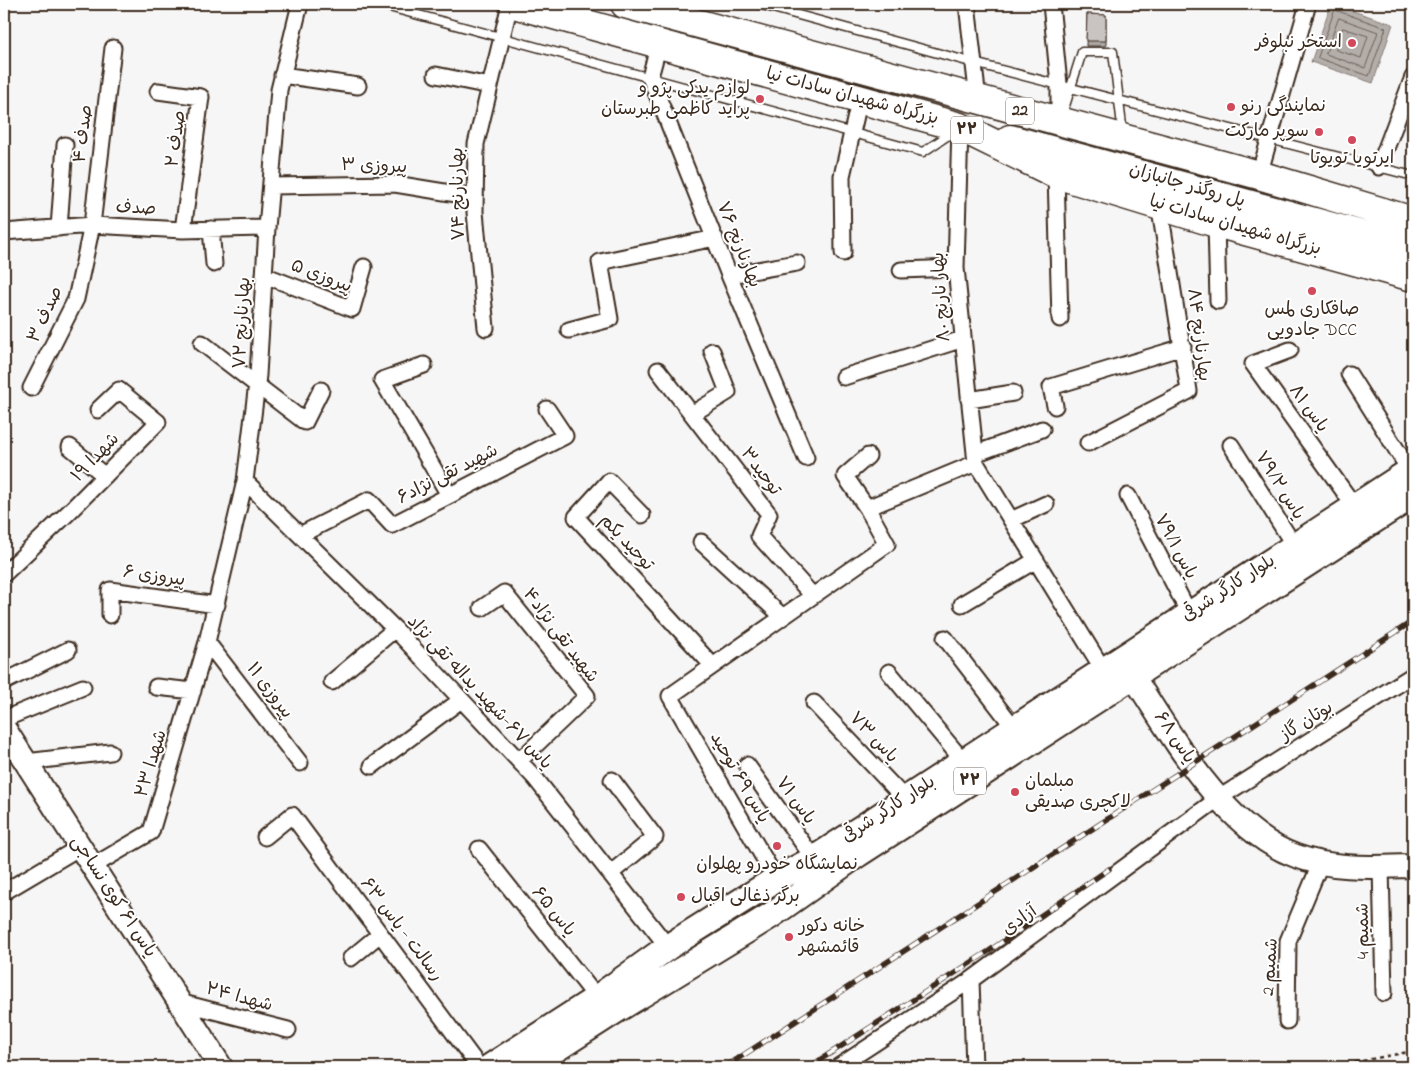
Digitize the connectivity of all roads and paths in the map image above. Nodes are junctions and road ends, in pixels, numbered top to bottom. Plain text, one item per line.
1 (300, 4) edge
2 (378, 4) edge
3 (510, 4) edge
4 (514, 4) edge
5 (625, 4) edge
6 (758, 4) edge
7 (967, 4) edge
8 (1051, 4) edge
9 (1308, 4) edge
10 (502, 37) junction
11 (659, 44) junction
12 (113, 48) dead end
13 (974, 63) junction
14 (282, 74) junction
15 (436, 76) dead end
16 (1413, 77) edge
17 (650, 78) junction
18 (358, 86) dead end
19 (490, 86) junction
20 (1065, 86) junction
21 (158, 91) dead end
22 (860, 98) junction
23 (978, 100) junction
24 (1118, 100) junction
25 (1059, 122) junction
26 (960, 127) junction
27 (852, 132) junction
28 (1124, 138) junction
29 (1268, 140) junction
30 (65, 145) dead end
31 (1379, 167) junction
32 (1056, 174) junction
33 (1259, 175) junction
34 (1413, 176) edge
35 (271, 186) junction
36 (475, 197) junction
37 (1158, 204) junction
38 (1413, 221) edge
39 (1216, 222) junction
40 (92, 225) junction
41 (59, 228) junction
42 (267, 228) junction
43 (211, 229) junction
44 (183, 230) junction
45 (4, 232) edge
46 (715, 238) junction
47 (1413, 249) edge
48 (843, 253) dead end
49 (797, 263) dead end
50 (214, 264) dead end
51 (364, 267) dead end
52 (956, 268) junction
53 (901, 270) dead end
54 (264, 275) junction
55 (729, 275) junction
56 (1413, 277) edge
57 (1218, 301) dead end
58 (1060, 319) dead end
59 (486, 328) dead end
60 (569, 330) dead end
61 (963, 339) junction
62 (202, 343) dead end
63 (1182, 347) junction
64 (1290, 350) dead end
65 (712, 351) dead end
66 (424, 366) dead end
67 (658, 370) dead end
68 (1349, 374) dead end
69 (844, 377) dead end
70 (257, 387) junction
71 (31, 388) dead end
72 (321, 390) dead end
73 (1013, 393) dead end
74 (969, 400) junction
75 (1055, 406) dead end
76 (98, 410) dead end
77 (547, 410) dead end
78 (692, 414) junction
79 (1042, 429) dead end
80 (1088, 443) dead end
81 (1232, 445) dead end
82 (70, 447) dead end
83 (868, 456) dead end
84 (806, 458) dead end
85 (975, 459) junction
86 (105, 476) junction
87 (1412, 479) edge
88 (245, 481) junction
89 (449, 495) junction
90 (1128, 496) dead end
91 (1046, 504) dead end
92 (1355, 507) junction
93 (867, 508) junction
94 (642, 515) dead end
95 (1011, 520) junction
96 (300, 535) junction
97 (701, 542) dead end
98 (1295, 546) junction
99 (1036, 560) junction
100 (4, 574) edge
101 (812, 596) junction
102 (962, 604) dead end
103 (217, 605) junction
104 (482, 608) dead end
105 (110, 615) dead end
106 (1190, 615) junction
107 (783, 617) junction
108 (395, 629) junction
109 (945, 638) dead end
110 (208, 642) junction
111 (68, 650) dead end
112 (713, 666) junction
113 (1104, 671) junction
114 (889, 672) dead end
115 (1413, 675) edge
116 (1133, 676) junction
117 (4, 682) edge
118 (332, 682) dead end
119 (156, 686) dead end
120 (83, 688) dead end
121 (193, 691) junction
122 (461, 700) junction
123 (814, 703) dead end
124 (4, 719) edge
125 (4, 728) edge
126 (1015, 728) junction
127 (110, 752) dead end
128 (519, 761) junction
129 (26, 762) junction
130 (964, 762) junction
131 (300, 764) dead end
132 (747, 765) dead end
133 (372, 766) dead end
134 (612, 780) dead end
135 (1219, 798) junction
136 (905, 799) junction
137 (265, 837) dead end
138 (80, 847) junction
139 (479, 850) dead end
140 (814, 858) junction
141 (1321, 862) junction
142 (93, 866) junction
143 (1413, 866) edge
144 (1381, 867) junction
145 (611, 873) junction
146 (776, 879) junction
147 (4, 892) edge
148 (380, 934) junction
149 (668, 947) junction
150 (351, 958) dead end
151 (971, 980) junction
152 (1384, 993) dead end
153 (597, 998) junction
154 (180, 1002) junction
155 (1287, 1022) dead end
156 (288, 1030) dead end
157 (1413, 1051) edge
158 (221, 1067) edge
159 (479, 1067) edge
160 (490, 1067) edge
161 (528, 1067) edge
162 (838, 1067) edge
163 (974, 1067) edge
164 (1331, 1067) edge

1 - 14 street, بهارنارنج ۷۲
2 - 10 lane
3 - 10 street, بهارنارنج ۷۴
4 - 11 highway, بزرگراه شهیدان سادات نیا / ۲۲
5 - 23 highway, بزرگراه شهیدان سادات نیا / 22
6 - 13 lane
7 - 13 street
8 - 20 street
9 - 29 street
10 - 17 lane
10 - 19 street, بهارنارنج ۷۴
11 - 17 street
11 - 22 highway, بزرگراه شهیدان سادات نیا / ۲۲
12 - 40 street, صدف ۴
13 - 20 lane
13 - 23 street
14 - 18 street
14 - 35 street, بهارنارنج ۷۲
15 - 19 street
16 - 31 street
17 - 27 lane
17 - 46 street, بهارنارنج ۷۶
19 - 36 street, بهارنارنج ۷۴
20 - 24 lane
20 - 24 lane
20 - 25 street
21 - 44 street, صدف ۲
22 - 26 highway, بزرگراه شهیدان سادات نیا / ۲۲
22 - 27 street
23 - 25 highway, بزرگراه شهیدان سادات نیا / 22
24 - 28 lane
24 - 29 lane
25 - 28 highway, بزرگراه شهیدان سادات نیا / 22
26 - 27 lane
26 - 32 highway, بزرگراه شهیدان سادات نیا / ۲۲
26 - 47 highway, پل روگذر جانبازان / 22
26 - 52 street, بهار نارنج ۸۰
27 - 48 street
28 - 33 highway, بزرگراه شهیدان سادات نیا / 22
29 - 31 lane
29 - 33 street
30 - 41 street
31 - 34 lane
32 - 37 highway, بزرگراه شهیدان سادات نیا / ۲۲
32 - 58 street
33 - 38 highway, بزرگراه شهیدان سادات نیا / 22
35 - 36 street, پیروزی ۳
35 - 42 street, بهارنارنج ۷۲
36 - 59 street, بهارنارنج ۷۴
37 - 39 highway, بزرگراه شهیدان سادات نیا / ۲۲
37 - 63 street, بهارنارنج ۸۴
39 - 56 highway, بزرگراه شهیدان سادات نیا / ۲۲
39 - 57 street
40 - 41 street, صدف
40 - 44 street, صدف
40 - 71 street, صدف ۳
41 - 45 street, صدف
42 - 43 street, صدف
42 - 54 street, بهارنارنج ۷۲
43 - 44 street, صدف
43 - 50 street
46 - 55 street, بهارنارنج ۷۶
46 - 60 street
49 - 55 street
51 - 54 street, پیروزی ۵
52 - 53 street
52 - 61 street, بهار نارنج ۸۰
54 - 70 street, بهارنارنج ۷۲
55 - 84 street, بهارنارنج ۷۶
61 - 69 street
61 - 74 street, بهار نارنج ۸۰
62 - 70 street
63 - 75 street
63 - 80 street, بهارنارنج ۸۴
64 - 92 street, یاس ۸۱
65 - 78 street
66 - 89 street
67 - 78 street, توحید۳
68 - 87 street
70 - 72 street
70 - 88 street, بهارنارنج ۷۲
73 - 74 street
74 - 85 street, بهار نارنج ۸۰
76 - 86 street, شهدا ۱۹
77 - 89 street, شهید تقی نژاد۶
78 - 101 street, توحید۳
79 - 85 street
81 - 98 street, یاس ۷۹/۲
82 - 86 street
83 - 93 street
85 - 93 street
85 - 95 street
86 - 100 street, شهدا ۱۹
87 - 92 main road, بلوار کارگر شرقی
87 - 116 main road, بلوار کارگر شرقی / ۲۲
88 - 96 street, یاس ۶۷-شهید یداله تقی نژاد
88 - 103 street, بهارنارنج ۷۲
89 - 96 street, شهید تقی نژاد۶
90 - 106 street, یاس ۷۹/۱
91 - 95 street
92 - 98 main road, بلوار کارگر شرقی
93 - 101 street
94 - 112 street, توحید یکم
95 - 99 street
96 - 108 street, یاس ۶۷-شهید یداله تقی نژاد
97 - 107 street
98 - 106 main road, بلوار کارگر شرقی
99 - 102 street
99 - 113 street
101 - 107 street
103 - 105 street, پیروزی ۶
103 - 110 street, بهارنارنج ۷۲
104 - 128 street, شهید تقی نژاد۴
106 - 113 main road, بلوار کارگر شرقی
107 - 112 street
108 - 118 street
108 - 122 street, یاس ۶۷-شهید یداله تقی نژاد
109 - 126 street
110 - 121 street, شهدا ۲۳
110 - 131 street, پیروزی ۱۱
111 - 117 street
112 - 146 street, یاس ۶۹ توحید
113 - 126 main road, بلوار کارگر شرقی
114 - 130 street
115 - 135 street, بوتان گاز
116 - 135 street, یاس ۶۸
116 - 161 main road, بلوار کارگر شرقی / ۲۲
119 - 121 street
120 - 124 street
121 - 142 street, شهدا ۲۳
122 - 128 street, یاس ۶۷-شهید یداله تقی نژاد
122 - 133 street
123 - 136 street, یاس ۷۳
125 - 129 street, یاس ۶۱ کوی نساجی
126 - 130 main road, بلوار کارگر شرقی
127 - 129 street
128 - 145 street, یاس ۶۷-شهید یداله تقی نژاد
129 - 138 street, یاس ۶۱ کوی نساجی
130 - 136 main road, بلوار کارگر شرقی
132 - 140 street, یاس ۷۱
134 - 145 street
135 - 141 street, یاس ۶۸
135 - 151 street, آزادی
136 - 140 main road, بلوار کارگر شرقی
137 - 148 street, رسالت - یاس ۶۳
138 - 142 street, یاس ۶۱ کوی نساجی
138 - 147 street
139 - 153 street, یاس ۶۵
140 - 146 main road, بلوار کارگر شرقی
141 - 144 street, یاس ۶۸
141 - 155 street, شمیم 2
142 - 154 street, یاس ۶۱ کوی نساجی
143 - 144 street, یاس ۶۸
144 - 152 street, شمیم 4
145 - 149 street, یاس ۶۷-شهید یداله تقی نژاد
146 - 149 main road, بلوار کارگر شرقی
148 - 150 street
148 - 159 street, رسالت - یاس ۶۳
149 - 153 main road, بلوار کارگر شرقی
151 - 162 street, آزادی
151 - 163 street
153 - 160 main road, بلوار کارگر شرقی
154 - 156 street, شهدا ۲۴
154 - 158 street, یاس ۶۱ کوی نساجی
157 - 164 path

